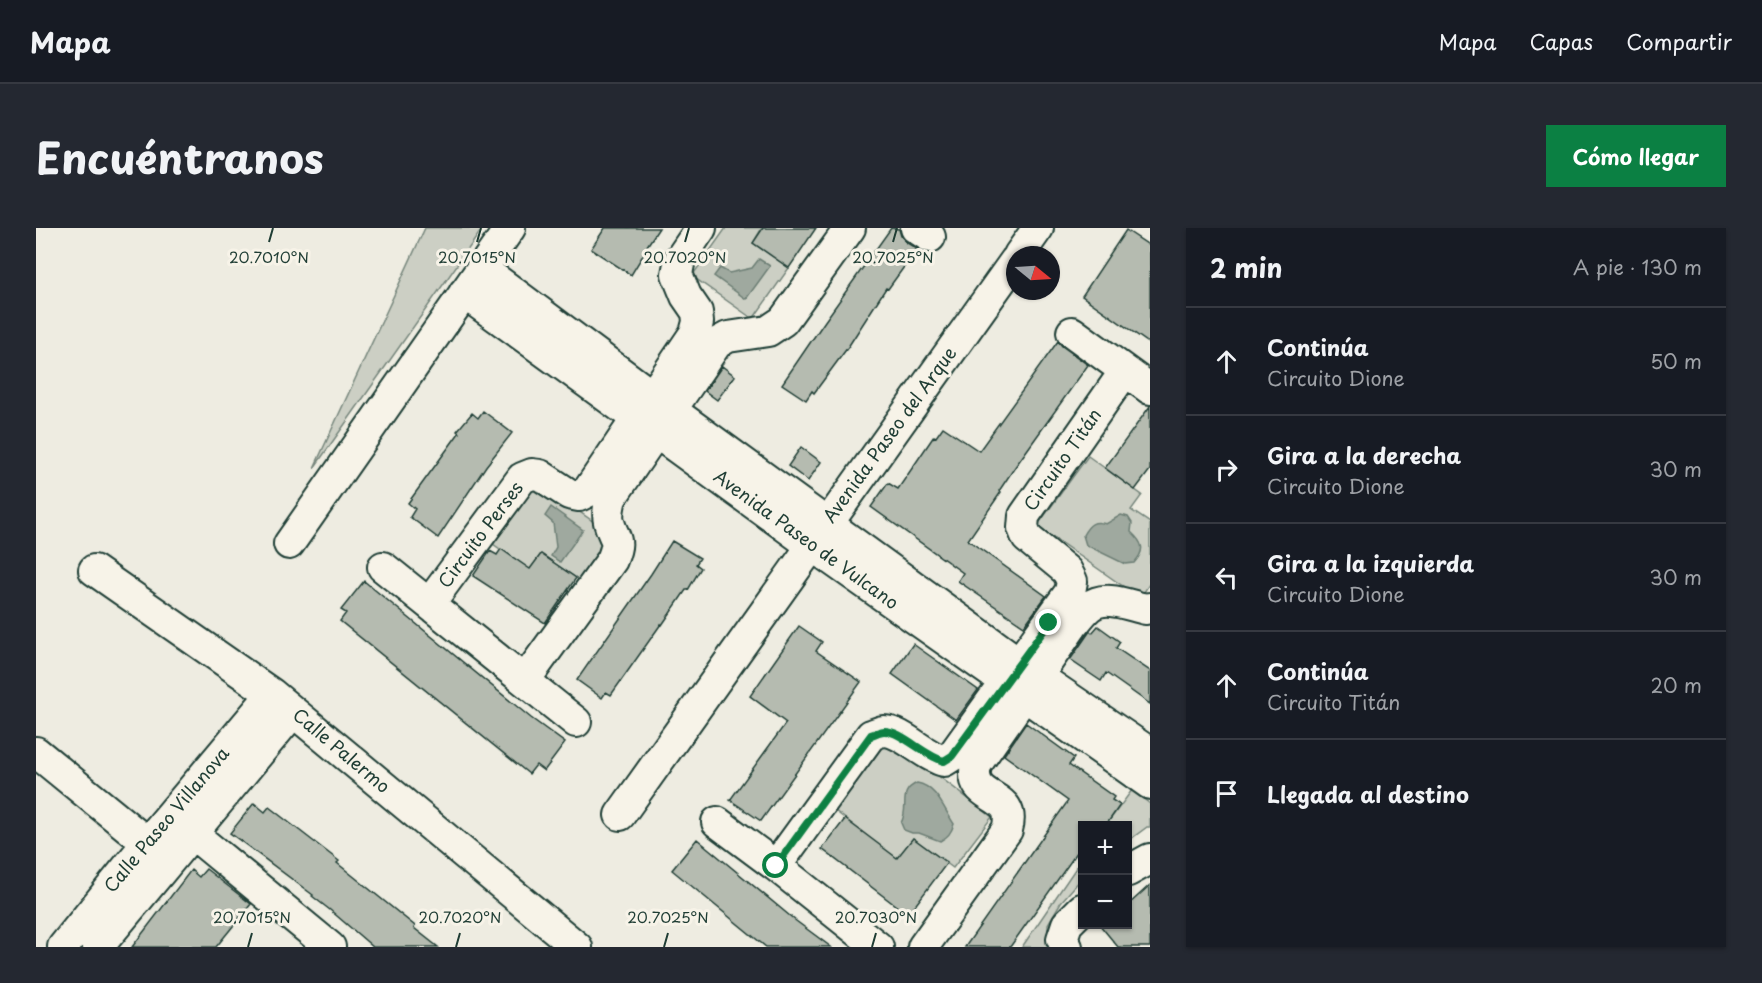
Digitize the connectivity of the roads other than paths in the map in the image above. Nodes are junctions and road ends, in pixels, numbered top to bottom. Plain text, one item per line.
1 (510, 228) edge
2 (701, 228) edge
3 (850, 228) edge
4 (1038, 228) edge
5 (1025, 246) edge
6 (482, 269) junction
7 (1006, 274) edge
8 (464, 293) junction
9 (1072, 332) dead end
10 (1125, 371) junction
11 (1150, 389) edge
12 (654, 414) junction
13 (819, 534) junction
14 (289, 544) dead end
15 (383, 567) dead end
16 (93, 570) dead end
17 (429, 604) junction
18 (1150, 608) edge
19 (1021, 679) junction
20 (525, 680) junction
21 (283, 703) junction
22 (576, 722) dead end
23 (36, 752) edge
24 (1150, 753) edge
25 (1150, 784) edge
26 (620, 815) dead end
27 (717, 822) dead end
28 (181, 824) junction
29 (158, 852) junction
30 (1150, 859) edge
31 (776, 866) junction
32 (1132, 869) edge
33 (1078, 914) edge
34 (87, 943) edge
35 (330, 947) edge
36 (577, 947) edge
37 (878, 947) edge
38 (923, 947) edge
39 (1066, 947) edge

1 - 6 street
2 - 12 street
3 - 12 street
4 - 5 street
6 - 8 street
6 - 12 street, Avenida Paseo de Vulcano
7 - 13 street, Avenida Paseo del Arque
8 - 12 street, Avenida Paseo de Vulcano
8 - 14 street
9 - 10 street
10 - 11 street
10 - 19 street, Circuito Titán
12 - 13 street, Avenida Paseo de Vulcano
12 - 17 street, Circuito Perses
12 - 20 street
13 - 19 street, Avenida Paseo de Vulcano
13 - 26 street, Avenida Paseo del Arque
15 - 17 street, Circuito Perses
16 - 21 street, Calle Palermo
17 - 20 street, Circuito Perses
18 - 19 street
19 - 24 street, Avenida Paseo de Vulcano
19 - 25 street, Avenida Paseo de Vulcano
19 - 31 street
19 - 38 street
20 - 22 street, Circuito Perses
21 - 28 street, Calle Paseo Villanova
21 - 36 street, Calle Palermo
23 - 29 street
27 - 31 street
28 - 29 street, Calle Paseo Villanova
28 - 35 street
29 - 34 street, Calle Paseo Villanova
30 - 32 street
31 - 37 street
33 - 39 street

